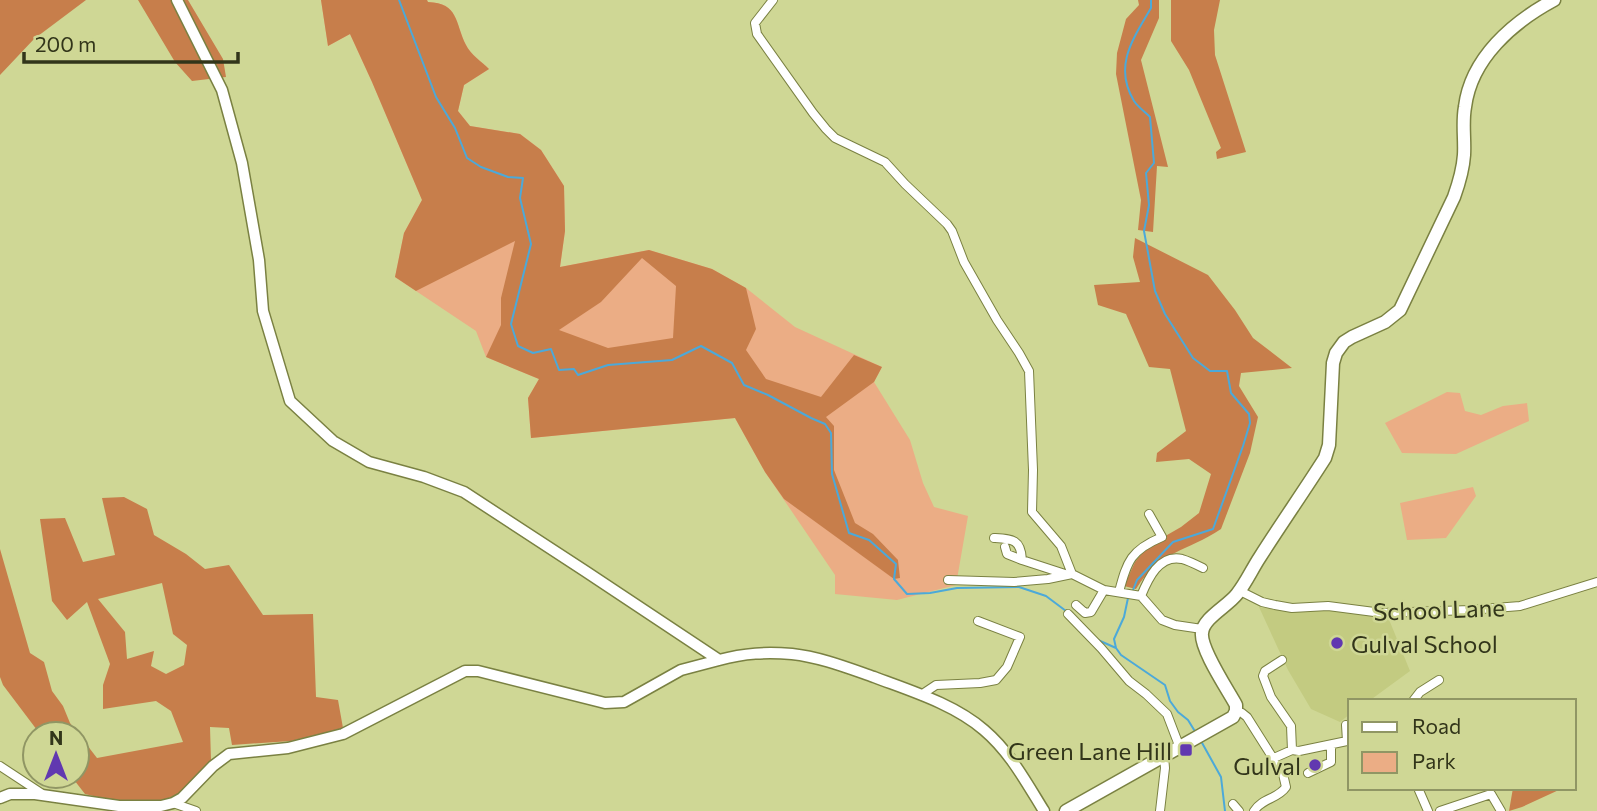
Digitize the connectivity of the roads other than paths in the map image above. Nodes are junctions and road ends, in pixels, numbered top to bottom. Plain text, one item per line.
1 (177, 0) edge
2 (773, 0) edge
3 (1554, 0) edge
4 (1149, 514) dead end
5 (994, 538) dead end
6 (1005, 547) dead end
7 (1022, 560) junction
8 (1203, 568) dead end
9 (1069, 574) junction
10 (948, 580) dead end
11 (1597, 582) edge
12 (1104, 590) junction
13 (1240, 591) junction
14 (1122, 593) junction
15 (1139, 596) junction
16 (1076, 605) dead end
17 (1068, 614) dead end
18 (978, 621) dead end
19 (1202, 629) junction
20 (719, 660) junction
21 (1282, 660) dead end
22 (1439, 680) dead end
23 (921, 695) junction
24 (1415, 699) edge
25 (1236, 711) junction
26 (1346, 726) dead end
27 (1186, 745) junction
28 (1331, 746) junction
29 (1292, 750) junction
30 (1164, 755) junction
31 (1274, 758) junction
32 (0, 766) edge
33 (1308, 773) dead end
34 (1419, 790) edge
35 (44, 795) junction
36 (0, 798) edge
37 (173, 803) junction
38 (196, 811) edge
39 (1044, 811) edge
40 (1066, 811) edge
41 (1160, 811) edge
42 (1252, 811) edge
43 (1428, 811) edge
44 (1440, 811) edge
45 (1501, 811) edge

1 - 20 street
2 - 9 street
3 - 13 main road
4 - 14 street
5 - 7 street
6 - 7 street
7 - 9 street
8 - 15 street
9 - 10 street
9 - 12 street
11 - 13 street, School Lane
12 - 14 street
12 - 16 street
13 - 19 main road
14 - 15 street
15 - 19 street
17 - 27 street
18 - 23 street
19 - 25 main road
20 - 23 street
20 - 37 street
21 - 29 street
22 - 24 street
23 - 39 street
25 - 27 main road
25 - 31 street
26 - 28 street
27 - 30 main road
28 - 29 street
28 - 33 street
29 - 31 street
30 - 40 main road
30 - 41 street
31 - 42 street
32 - 35 street
34 - 43 street
35 - 36 street
35 - 37 street
37 - 38 street
44 - 45 street

